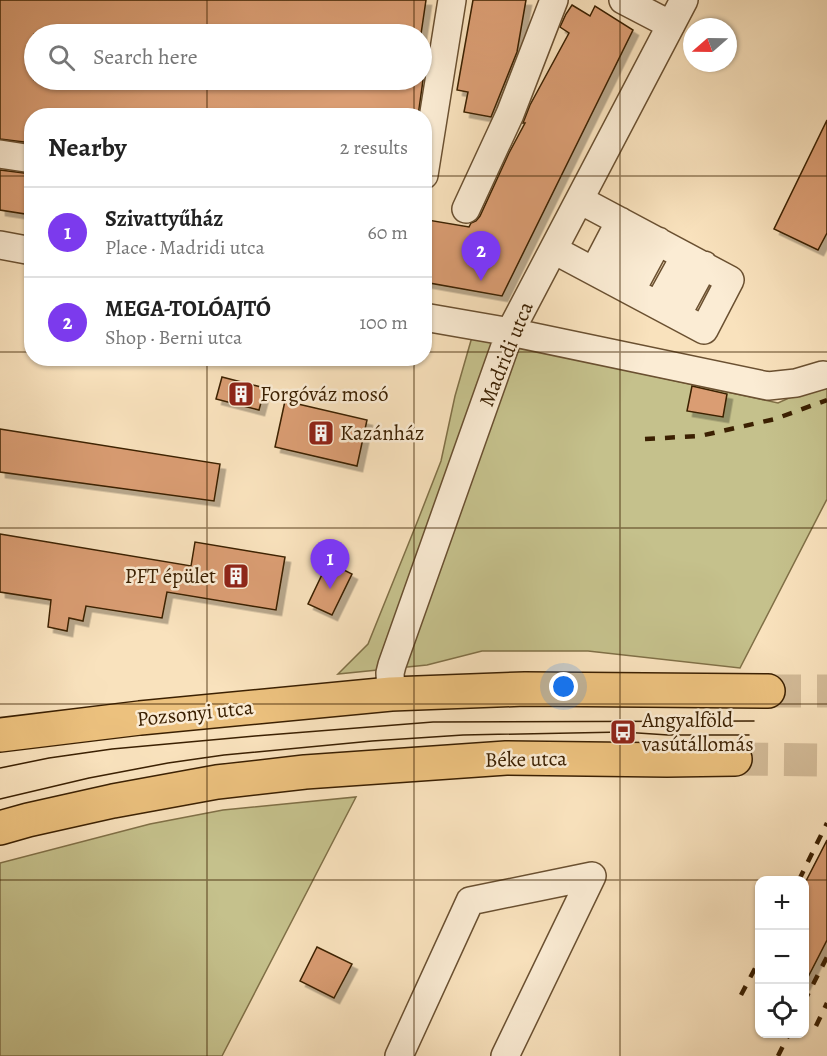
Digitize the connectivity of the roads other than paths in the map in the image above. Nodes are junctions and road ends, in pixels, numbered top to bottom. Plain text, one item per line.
1 (452, 0) edge
2 (554, 0) edge
3 (623, 0) edge
4 (684, 0) edge
5 (671, 25) junction
6 (432, 125) edge
7 (0, 154) edge
8 (24, 158) edge
9 (580, 200) junction
10 (466, 209) dead end
11 (639, 231) junction
12 (0, 245) edge
13 (24, 250) edge
14 (554, 250) junction
15 (694, 261) junction
16 (612, 281) junction
17 (668, 310) junction
18 (432, 318) edge
19 (510, 332) junction
20 (823, 375) dead end
21 (768, 691) tunnel mouth
22 (391, 694) junction
23 (0, 735) edge
24 (735, 759) tunnel mouth
25 (0, 828) edge
26 (399, 1056) edge
27 (505, 1056) edge

1 - 6 street
2 - 10 street
3 - 5 street
4 - 5 street, Madridi utca
5 - 9 street, Madridi utca
7 - 8 street
9 - 11 street
9 - 14 street, Madridi utca
11 - 15 street
11 - 16 street
11 - 16 street
12 - 13 street
14 - 16 street
14 - 19 street, Madridi utca
15 - 17 street
15 - 17 street
16 - 17 street
18 - 19 street
19 - 20 street
19 - 22 street, Madridi utca
21 - 22 main road
22 - 23 main road, Pozsonyi utca
24 - 25 main road, Béke utca
26 - 27 street

